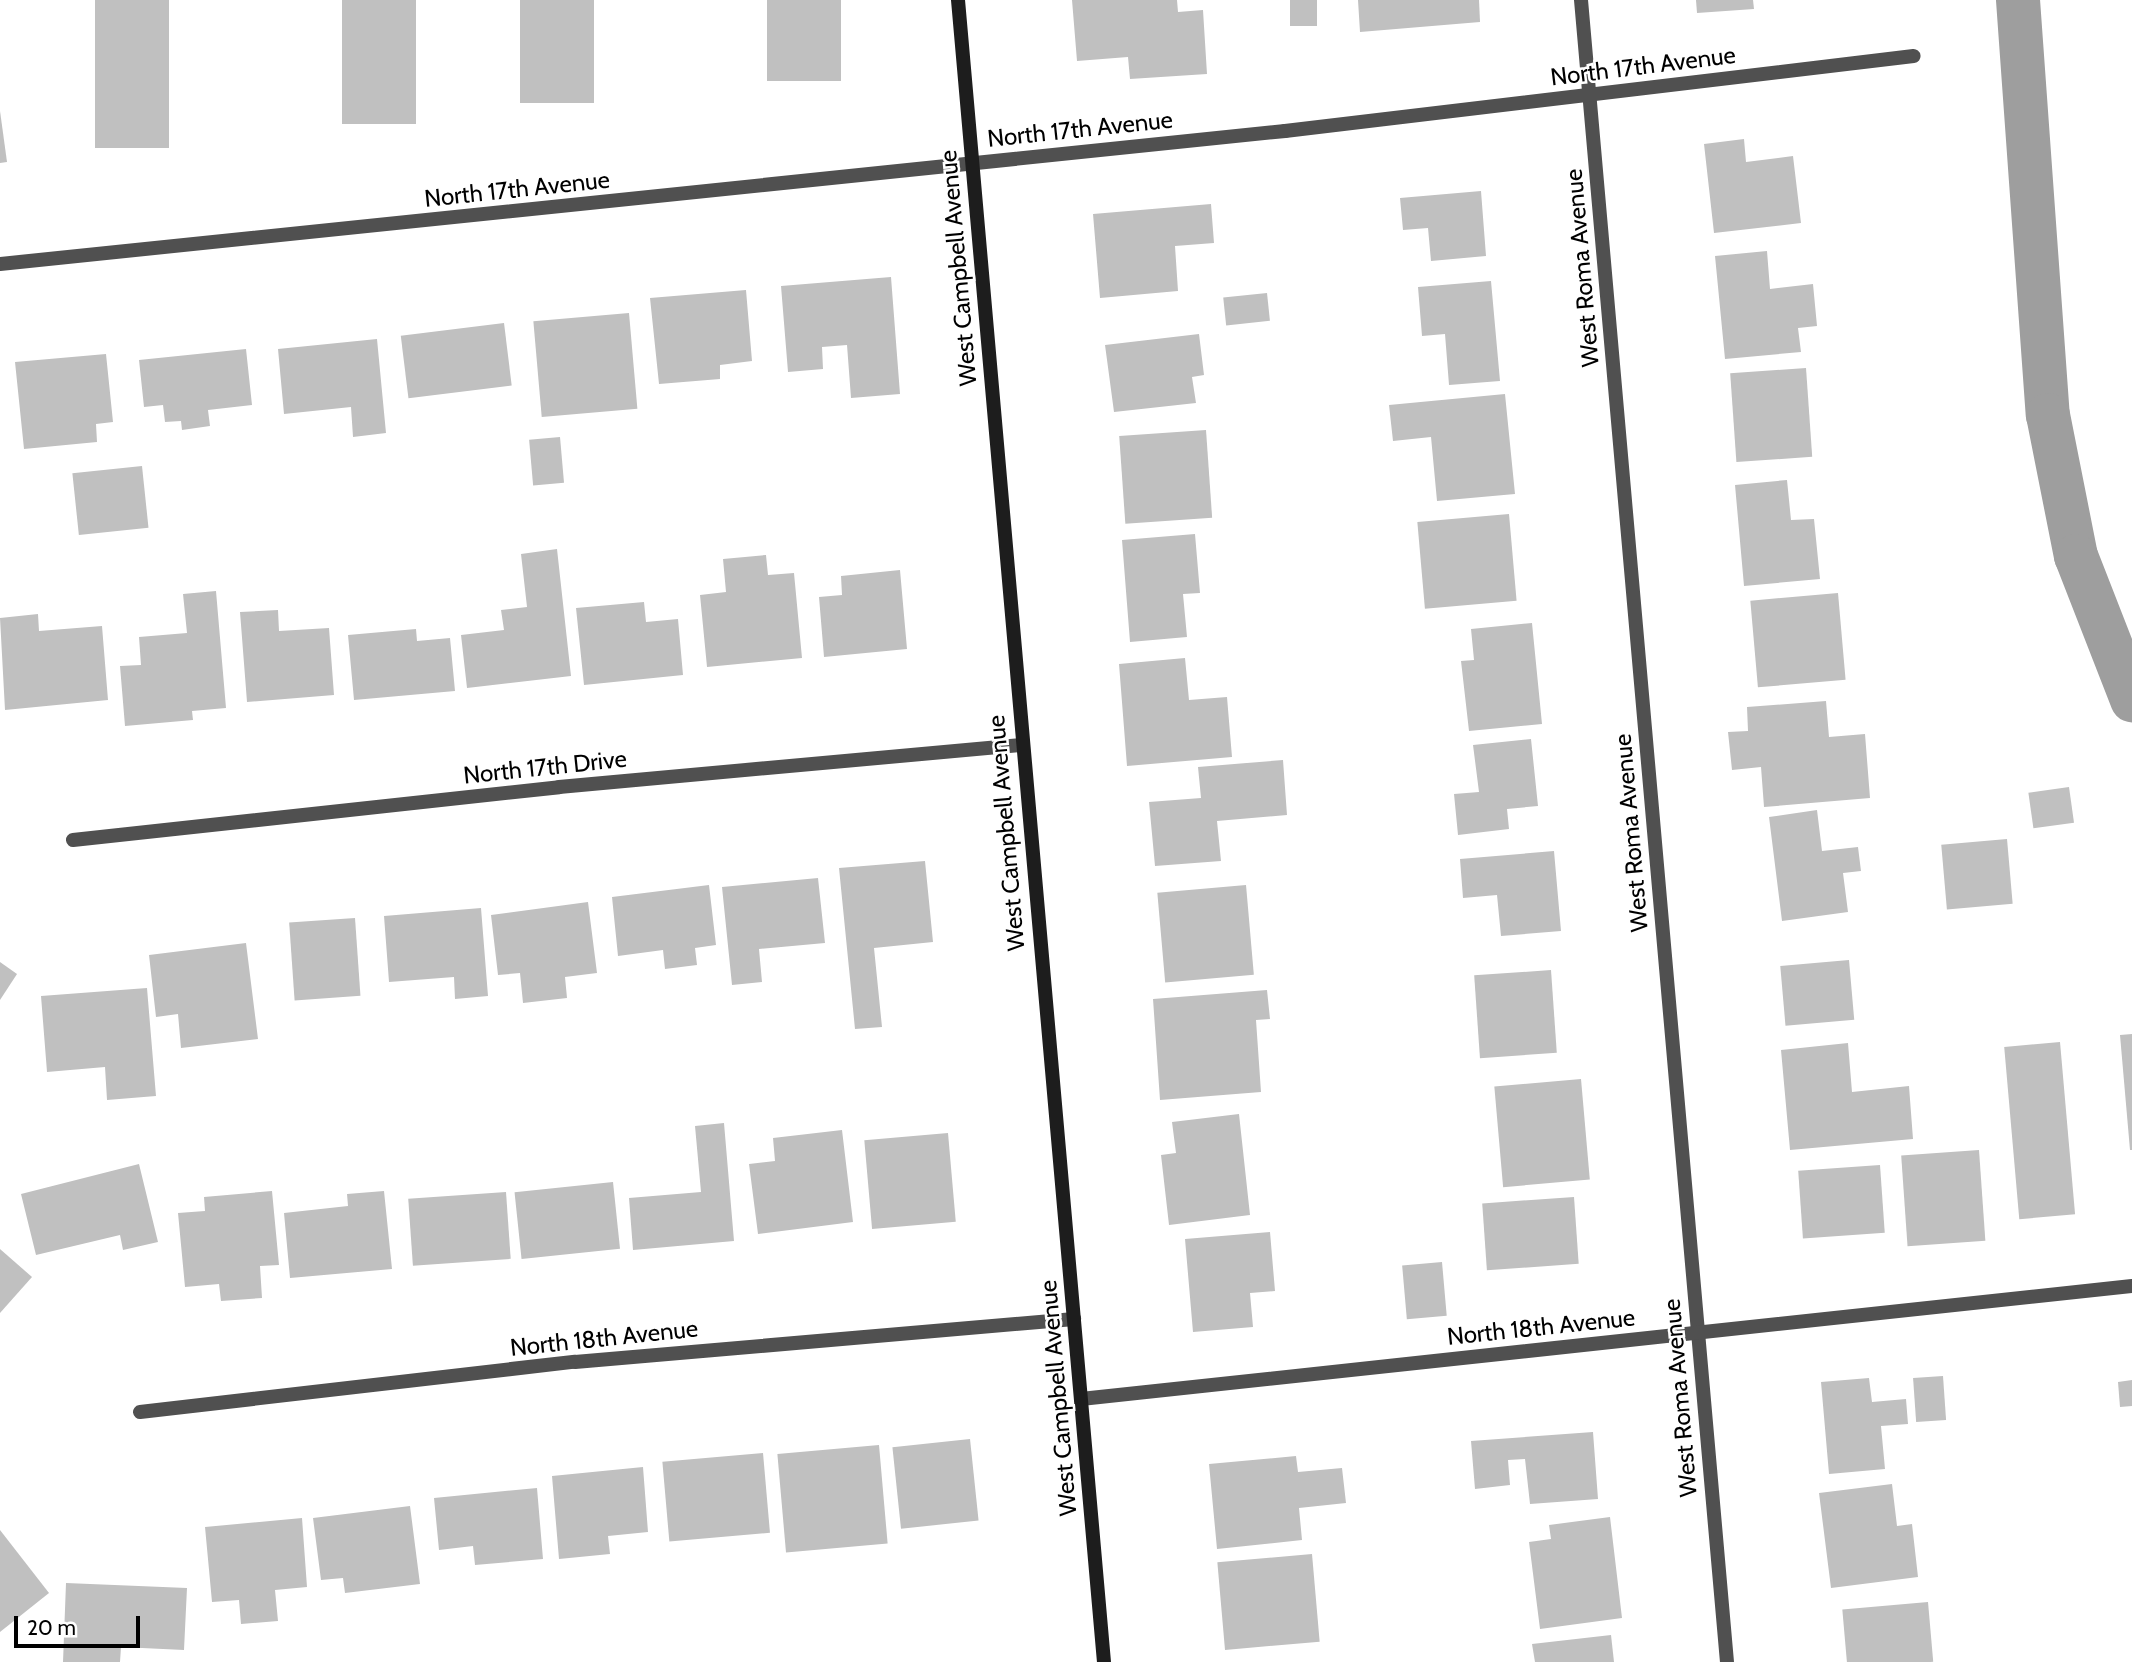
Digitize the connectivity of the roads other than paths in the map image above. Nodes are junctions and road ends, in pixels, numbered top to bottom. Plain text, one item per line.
1 (958, 0) edge
2 (1581, 0) edge
3 (1914, 56) dead end
4 (1590, 96) junction
5 (971, 164) junction
6 (0, 264) edge
7 (1022, 745) junction
8 (72, 840) dead end
9 (2132, 1286) edge
10 (1074, 1319) junction
11 (1697, 1332) junction
12 (1081, 1399) junction
13 (140, 1412) dead end
14 (1104, 1662) edge
15 (1727, 1662) edge

1 - 5 street, West Campbell Avenue
2 - 4 street, West Roma Avenue
3 - 4 street, North 17th Avenue
4 - 5 street, North 17th Avenue
4 - 11 street, West Roma Avenue
5 - 6 street, North 17th Avenue
5 - 7 street, West Campbell Avenue
7 - 8 street, North 17th Drive
7 - 10 street, West Campbell Avenue
9 - 11 street, North 18th Avenue
10 - 12 street, West Campbell Avenue
10 - 13 street, North 18th Avenue
11 - 12 street, North 18th Avenue
11 - 15 street, West Roma Avenue
12 - 14 street, West Campbell Avenue

